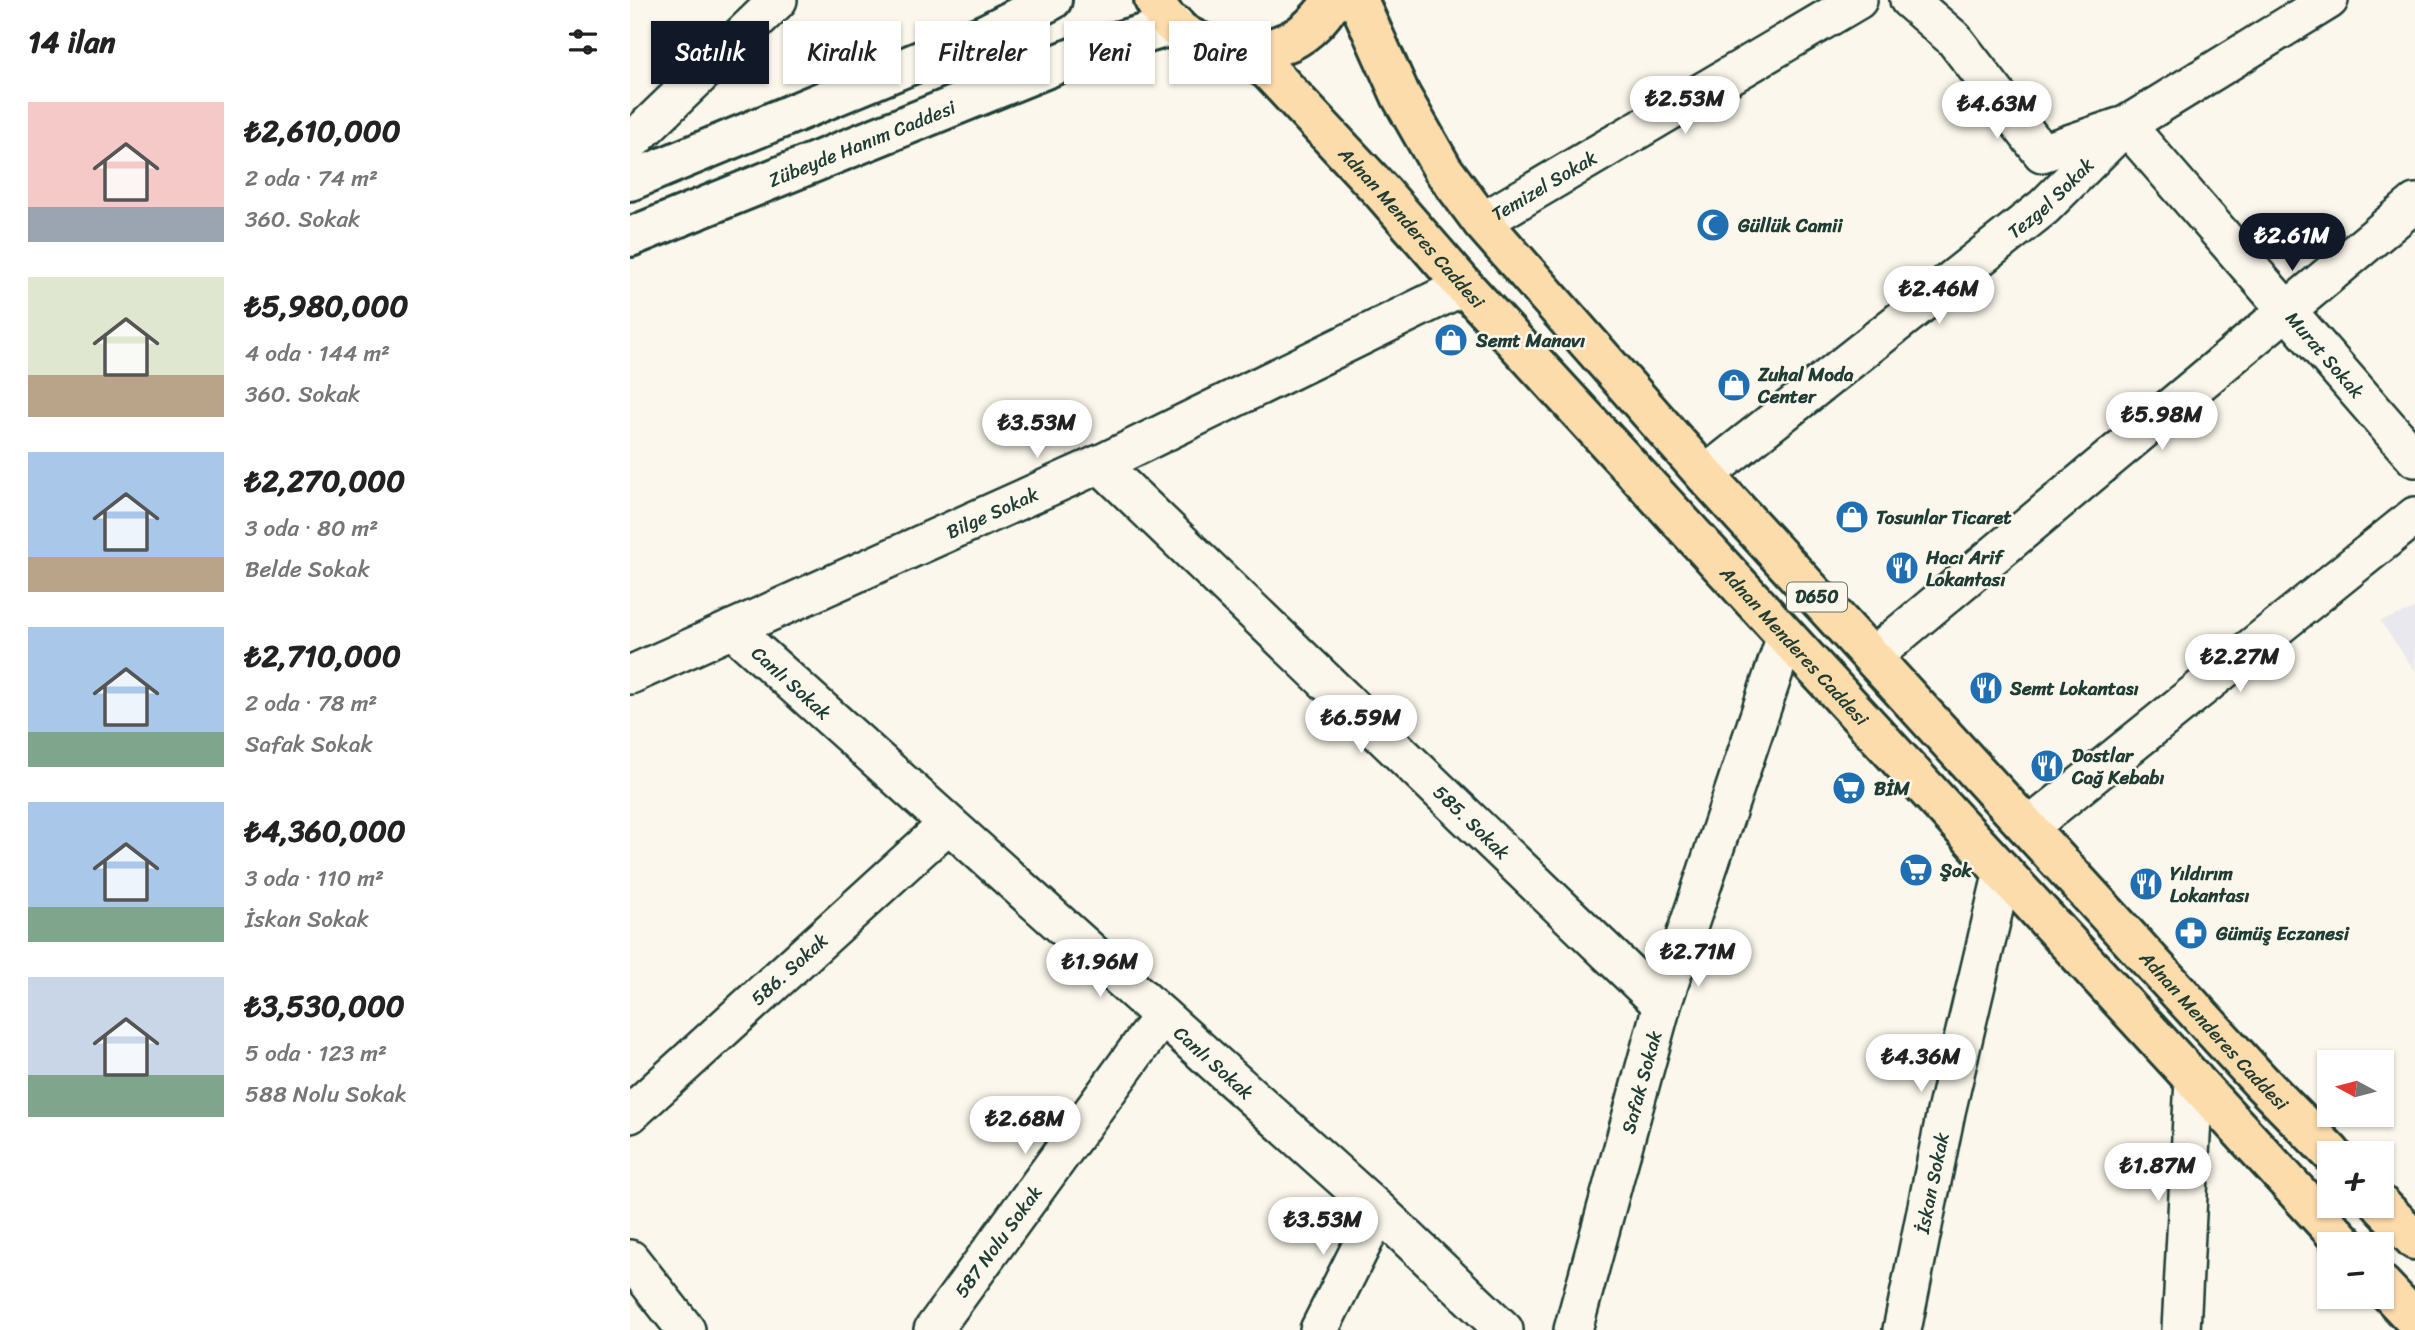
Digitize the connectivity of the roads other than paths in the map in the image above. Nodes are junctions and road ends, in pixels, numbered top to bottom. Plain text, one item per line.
1 (778, 0) edge
2 (1052, 0) edge
3 (1333, 0) edge
4 (1359, 0) edge
5 (1858, 0) edge
6 (1909, 0) edge
7 (2329, 0) edge
8 (1164, 12) edge
9 (1271, 46) edge
10 (1271, 73) edge
11 (2126, 125) junction
12 (630, 143) edge
13 (630, 181) edge
14 (2415, 203) edge
15 (1482, 222) junction
16 (630, 237) edge
17 (1464, 286) junction
18 (2287, 310) junction
19 (2415, 458) edge
20 (1100, 464) junction
21 (1704, 475) junction
22 (2415, 516) edge
23 (732, 629) junction
24 (1786, 636) junction
25 (1872, 657) junction
26 (630, 676) edge
27 (948, 824) junction
28 (2029, 827) junction
29 (2003, 872) junction
30 (1662, 1004) junction
31 (1162, 1017) junction
32 (2194, 1079) junction
33 (630, 1114) edge
34 (2319, 1141) edge
35 (2394, 1206) edge
36 (1380, 1211) junction
37 (2394, 1218) edge
38 (2415, 1219) edge
39 (2334, 1232) edge
40 (2415, 1240) edge
41 (630, 1259) edge
42 (657, 1318) edge
43 (933, 1330) edge
44 (1319, 1330) edge
45 (1504, 1330) edge
46 (1573, 1330) edge
47 (1902, 1330) edge
48 (2181, 1330) edge

1 - 12 street
2 - 13 main road
3 - 9 main road
4 - 15 main road, Adnan Menderes Caddesi / D650
5 - 15 street, Temizel Sokak
6 - 11 street
7 - 11 street
8 - 16 main road, Zübeyde Hanım Caddesi
10 - 17 main road, Adnan Menderes Caddesi
11 - 18 street, Murat Sokak
11 - 21 street, Tezgel Sokak
14 - 18 street
15 - 21 main road, Adnan Menderes Caddesi / D650
17 - 20 street, Bilge Sokak
17 - 24 main road, Adnan Menderes Caddesi
18 - 19 street, Murat Sokak
18 - 25 street
20 - 23 street, Bilge Sokak
20 - 30 street, 585. Sokak
21 - 25 main road, Adnan Menderes Caddesi / D650
22 - 28 street
23 - 26 street, Bilge Sokak
23 - 27 street, Canlı Sokak
24 - 29 main road, Adnan Menderes Caddesi
24 - 30 street, Safak Sokak
25 - 28 main road, Adnan Menderes Caddesi / D650
27 - 31 street, Canlı Sokak
27 - 33 street, 586. Sokak
28 - 34 main road, Adnan Menderes Caddesi / D650
29 - 32 main road, Adnan Menderes Caddesi
29 - 47 street, İskan Sokak
30 - 46 street, Safak Sokak
31 - 36 street, Canlı Sokak
31 - 43 street, 587 Nolu Sokak
32 - 39 main road, Adnan Menderes Caddesi
32 - 48 street
35 - 38 main road
36 - 44 street
36 - 45 street, Canlı Sokak
37 - 40 main road
41 - 42 street

